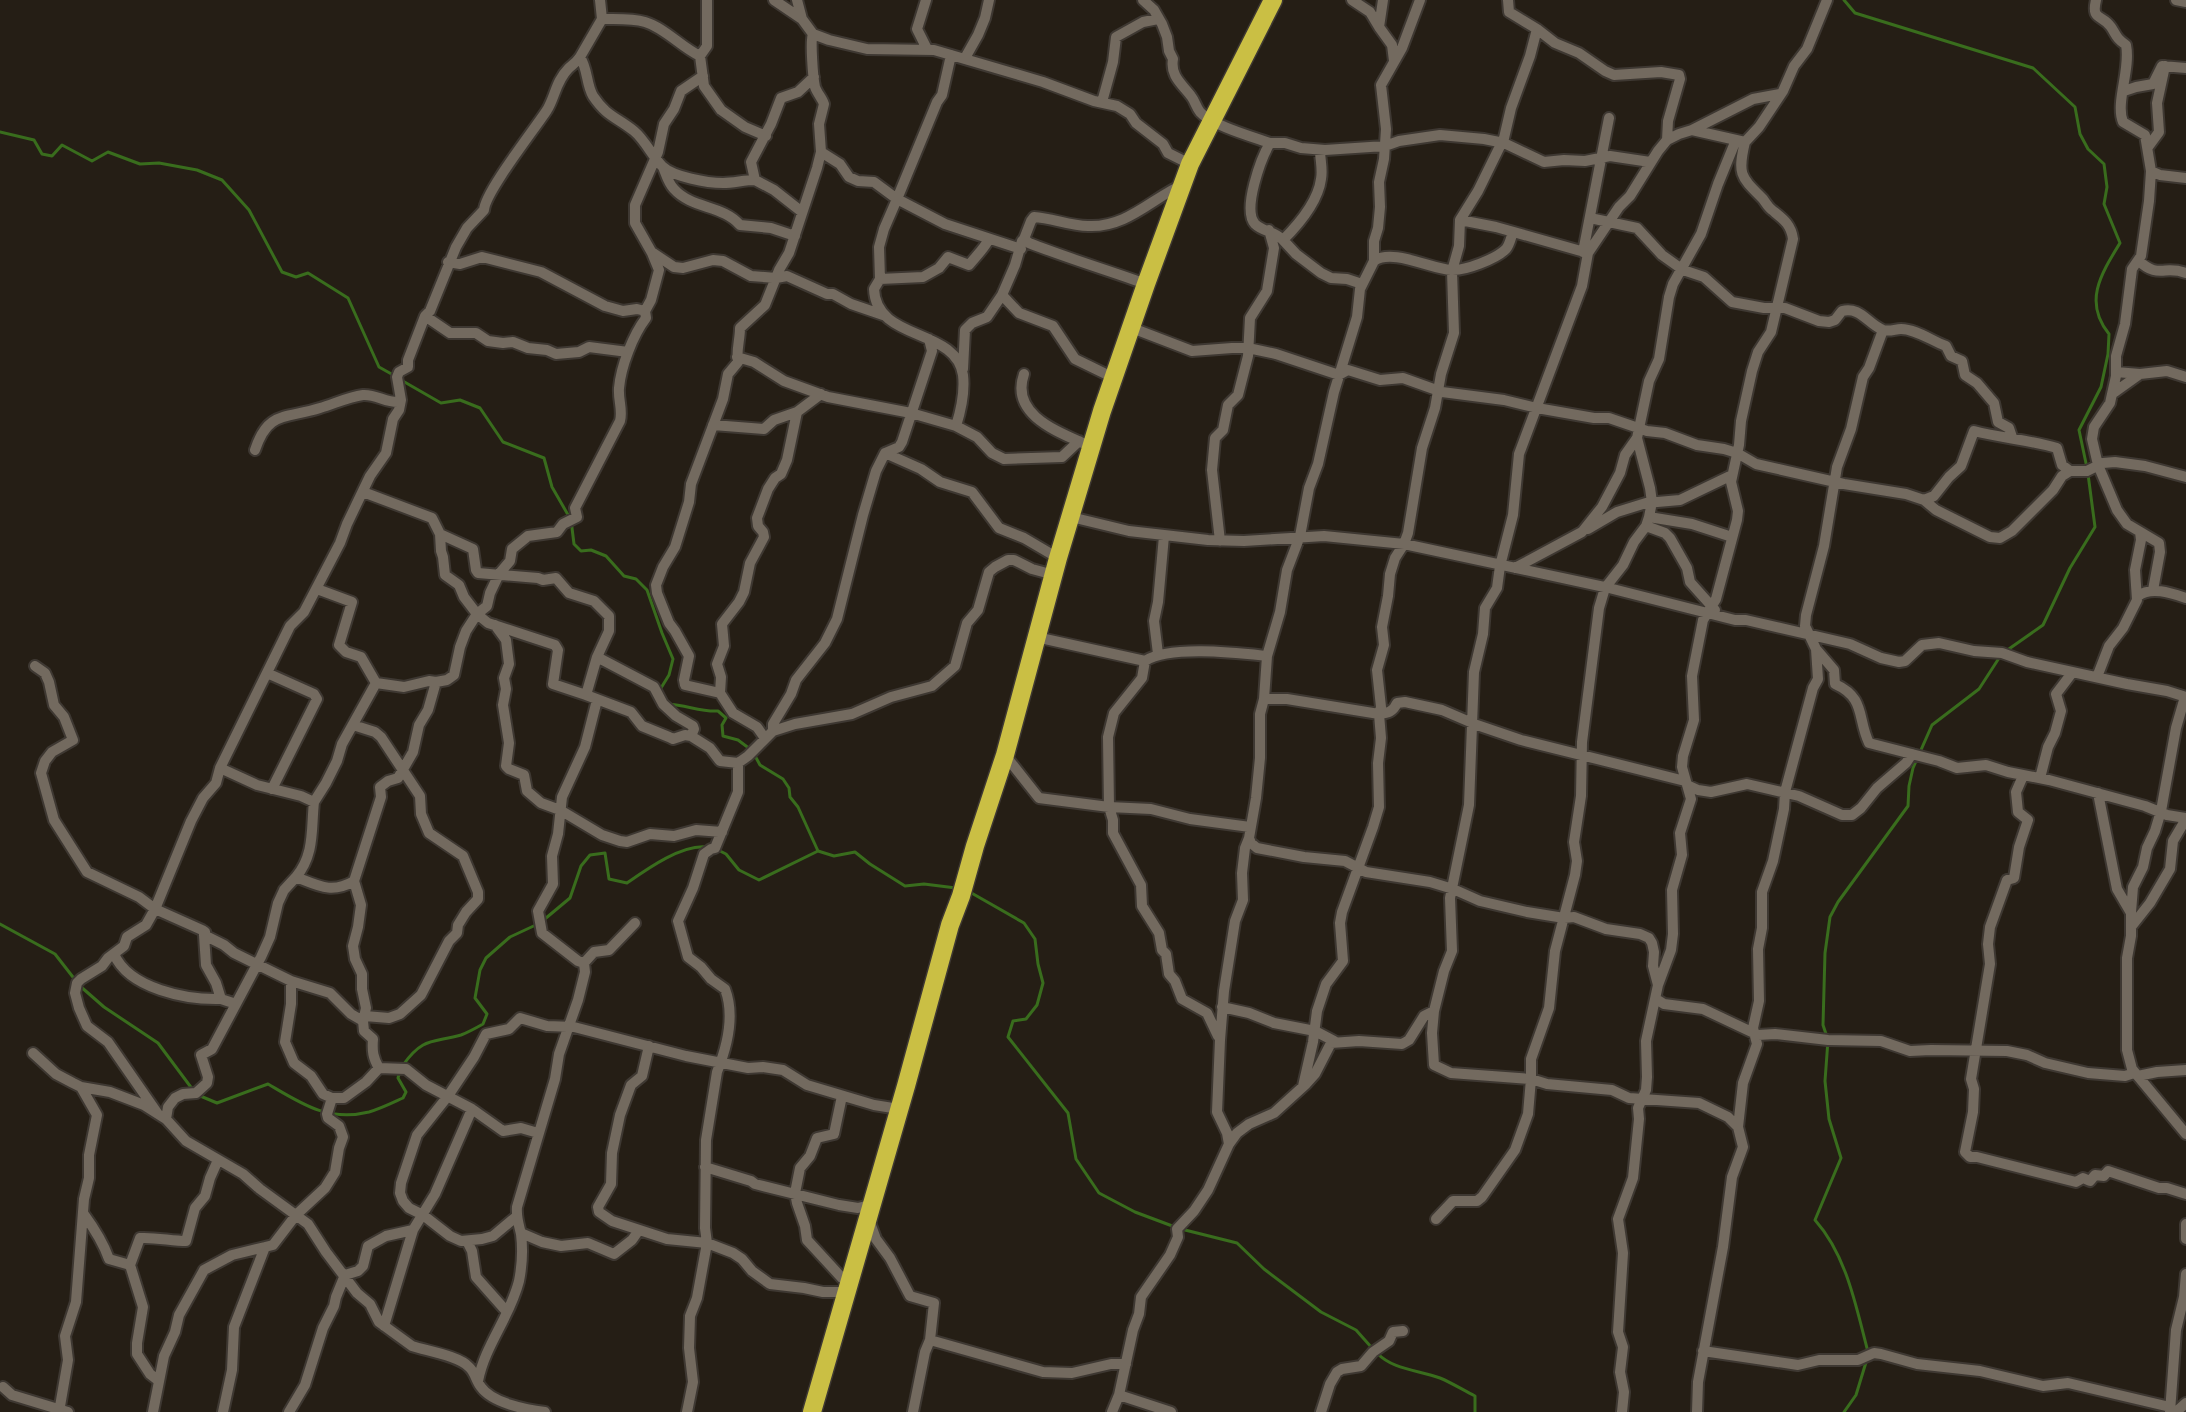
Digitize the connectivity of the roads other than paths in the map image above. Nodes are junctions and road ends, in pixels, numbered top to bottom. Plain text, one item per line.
1 (600, 0) edge
2 (706, 0) edge
3 (774, 0) edge
4 (797, 0) edge
5 (926, 0) edge
6 (989, 0) edge
7 (1143, 0) edge
8 (1273, 0) edge
9 (1352, 0) edge
10 (1383, 0) edge
11 (1420, 0) edge
12 (1508, 0) edge
13 (1827, 0) edge
14 (2096, 0) edge
15 (2176, 0) edge
16 (2186, 2) edge
17 (602, 19) junction
18 (802, 19) junction
19 (1158, 19) junction
20 (1379, 27) junction
21 (1537, 29) junction
22 (813, 34) junction
23 (927, 49) junction
24 (951, 55) junction
25 (700, 56) junction
26 (580, 57) junction
27 (965, 58) junction
28 (1394, 61) junction
29 (2164, 66) junction
30 (2186, 69) edge
31 (703, 76) junction
32 (814, 77) junction
33 (2124, 91) junction
34 (1780, 94) junction
35 (1102, 102) junction
36 (1609, 118) dead end
37 (1212, 120) junction
38 (1692, 130) junction
39 (766, 136) junction
40 (1667, 140) junction
41 (1741, 141) junction
42 (1270, 143) junction
43 (1501, 143) junction
44 (1385, 146) junction
45 (2148, 147) junction
46 (1320, 150) junction
47 (821, 152) junction
48 (656, 157) junction
49 (1602, 157) junction
50 (1650, 162) junction
51 (1190, 164) junction
52 (663, 167) junction
53 (2151, 171) junction
54 (2186, 178) edge
55 (755, 180) junction
56 (1184, 183) junction
57 (897, 200) junction
58 (802, 212) junction
59 (1590, 218) junction
60 (1460, 220) junction
61 (1609, 223) junction
62 (1269, 230) junction
63 (1513, 232) junction
64 (795, 236) junction
65 (989, 239) junction
66 (1283, 240) junction
67 (1022, 244) junction
68 (652, 253) junction
69 (1586, 253) junction
70 (1374, 261) junction
71 (2139, 261) junction
72 (448, 262) junction
73 (1683, 270) junction
74 (1452, 271) junction
75 (2186, 273) edge
76 (776, 278) junction
77 (880, 279) junction
78 (1146, 284) junction
79 (1362, 284) junction
80 (1002, 295) junction
81 (1777, 307) junction
82 (645, 311) junction
83 (883, 315) junction
84 (425, 316) junction
85 (1132, 328) junction
86 (1884, 330) junction
87 (929, 339) junction
88 (946, 348) junction
89 (1248, 348) junction
90 (628, 352) junction
91 (738, 357) junction
92 (928, 364) junction
93 (2116, 372) junction
94 (1024, 374) dead end
95 (2140, 374) junction
96 (963, 375) junction
97 (1339, 375) junction
98 (2186, 377) edge
99 (1114, 378) junction
100 (1437, 390) junction
101 (821, 394) junction
102 (2112, 394) junction
103 (399, 402) junction
104 (1537, 408) junction
105 (797, 412) junction
106 (911, 413) junction
107 (713, 425) junction
108 (956, 426) junction
109 (1638, 433) junction
110 (2012, 437) junction
111 (1086, 444) junction
112 (255, 450) dead end
113 (885, 453) junction
114 (1737, 453) junction
115 (1753, 461) junction
116 (2098, 465) junction
117 (2070, 471) junction
118 (2186, 477) edge
119 (1732, 478) junction
120 (1835, 481) junction
121 (363, 492) junction
122 (1924, 500) junction
123 (1652, 502) junction
124 (1071, 517) junction
125 (1648, 522) junction
126 (1582, 532) junction
127 (2140, 532) junction
128 (440, 534) junction
129 (1164, 536) junction
130 (1300, 536) junction
131 (1732, 537) junction
132 (1220, 541) junction
133 (1404, 544) junction
134 (1056, 566) junction
135 (1500, 566) junction
136 (1515, 568) junction
137 (499, 574) junction
138 (1605, 588) junction
139 (316, 589) junction
140 (2153, 590) junction
141 (2138, 596) junction
142 (2186, 598) edge
143 (1706, 613) junction
144 (477, 614) junction
145 (495, 625) junction
146 (1809, 633) junction
147 (1036, 637) junction
148 (1816, 650) junction
149 (1158, 654) junction
150 (1268, 656) junction
151 (597, 657) junction
152 (1145, 661) junction
153 (35, 666) dead end
154 (267, 673) junction
155 (2072, 673) junction
156 (2097, 677) junction
157 (436, 682) junction
158 (376, 683) junction
159 (720, 693) junction
160 (586, 694) junction
161 (2186, 697) edge
162 (1264, 699) junction
163 (597, 700) junction
164 (1379, 714) junction
165 (1472, 723) junction
166 (353, 725) junction
167 (768, 734) junction
168 (691, 736) junction
169 (1911, 754) junction
170 (1581, 755) junction
171 (1005, 756) junction
172 (738, 763) junction
173 (220, 768) junction
174 (404, 770) junction
175 (2023, 776) junction
176 (2040, 778) junction
177 (1686, 783) junction
178 (272, 789) junction
179 (1704, 792) junction
180 (1785, 792) junction
181 (2098, 793) junction
182 (1691, 799) junction
183 (314, 802) junction
184 (1109, 807) junction
185 (560, 810) junction
186 (2161, 811) junction
187 (2186, 818) edge
188 (722, 832) junction
189 (1250, 833) junction
190 (1358, 868) junction
191 (296, 876) junction
192 (354, 881) junction
193 (1453, 890) junction
194 (155, 909) junction
195 (2130, 913) junction
196 (1564, 918) junction
197 (635, 923) dead end
198 (2131, 927) junction
199 (204, 935) junction
200 (114, 954) junction
201 (584, 963) junction
202 (257, 964) junction
203 (291, 981) junction
204 (1658, 985) junction
205 (221, 999) junction
206 (1656, 999) junction
207 (236, 1004) junction
208 (1222, 1007) junction
209 (1434, 1011) junction
210 (364, 1018) junction
211 (569, 1028) junction
212 (1315, 1031) junction
213 (1754, 1034) junction
214 (1220, 1040) junction
215 (1334, 1041) junction
216 (649, 1046) junction
217 (1975, 1051) junction
218 (33, 1053) dead end
219 (722, 1062) junction
220 (379, 1068) junction
221 (2186, 1070) edge
222 (2136, 1074) junction
223 (1531, 1079) junction
224 (1303, 1086) junction
225 (81, 1087) junction
226 (448, 1096) junction
227 (842, 1096) junction
228 (332, 1098) junction
229 (1643, 1098) junction
230 (472, 1109) junction
231 (899, 1109) junction
232 (162, 1116) junction
233 (1738, 1127) junction
234 (538, 1133) junction
235 (2186, 1134) edge
236 (1229, 1144) junction
237 (218, 1160) junction
238 (705, 1167) junction
239 (795, 1193) junction
240 (2186, 1194) edge
241 (869, 1211) junction
242 (83, 1213) junction
243 (296, 1215) junction
244 (423, 1215) junction
245 (517, 1216) junction
246 (1436, 1219) dead end
247 (2186, 1224) edge
248 (413, 1230) junction
249 (639, 1230) junction
250 (521, 1233) junction
251 (2186, 1239) edge
252 (467, 1241) junction
253 (708, 1243) junction
254 (265, 1247) junction
255 (130, 1265) junction
256 (2186, 1274) edge
257 (345, 1275) junction
258 (848, 1287) junction
259 (507, 1312) junction
260 (384, 1326) junction
261 (1403, 1331) dead end
262 (930, 1340) junction
263 (1703, 1351) junction
264 (1126, 1364) junction
265 (159, 1381) junction
266 (477, 1382) junction
267 (3, 1387) dead end
268 (1119, 1395) junction
269 (2186, 1403) edge
270 (2172, 1410) edge
271 (62, 1411) edge
272 (153, 1412) edge
273 (223, 1412) edge
274 (289, 1412) edge
275 (545, 1412) edge
276 (687, 1412) edge
277 (812, 1412) edge
278 (914, 1412) edge
279 (1112, 1412) edge
280 (1171, 1412) edge
281 (1321, 1412) edge
282 (1622, 1412) edge
283 (1697, 1412) edge

1 - 17 street
2 - 25 street
3 - 18 street
4 - 18 street
5 - 23 street
6 - 27 street
7 - 19 street
8 - 37 highway
9 - 20 street
10 - 20 street
11 - 28 street
12 - 21 street
13 - 34 street
14 - 33 street
15 - 16 street
17 - 25 street
17 - 26 street
18 - 22 street
19 - 35 street
19 - 37 street
20 - 28 street
21 - 40 street
21 - 43 street
22 - 23 street
22 - 32 street
23 - 24 street
24 - 27 street
24 - 57 street
25 - 31 street
26 - 48 street
26 - 72 street
27 - 35 street
28 - 44 street
29 - 30 street
29 - 33 street
29 - 45 street
31 - 39 street
31 - 48 street
32 - 39 street
32 - 47 street
33 - 45 street
34 - 38 street
34 - 41 street
35 - 51 street
36 - 49 street
37 - 42 street
37 - 51 highway
38 - 40 street
38 - 41 street
39 - 55 street
40 - 50 street
41 - 73 street
41 - 81 street
42 - 46 street
42 - 62 street
43 - 44 street
43 - 49 street
43 - 60 street
44 - 46 street
44 - 70 street
45 - 53 street
46 - 66 street
47 - 57 street
47 - 58 street
48 - 52 street
48 - 68 street
49 - 50 street
49 - 59 street
50 - 61 street
51 - 56 highway
52 - 55 street
52 - 64 street
53 - 54 street
53 - 71 street
55 - 58 street
56 - 67 street
56 - 78 highway
57 - 65 street
57 - 77 street
58 - 64 street
59 - 61 street
59 - 69 street
60 - 63 street
60 - 74 street
61 - 69 street
61 - 73 street
62 - 66 street
62 - 89 street
63 - 69 street
63 - 74 street
64 - 76 street
65 - 67 street
65 - 77 street
66 - 79 street
67 - 78 street
67 - 80 street
68 - 76 street
68 - 82 street
69 - 104 street
70 - 74 street
70 - 79 street
71 - 75 street
71 - 93 street
72 - 82 street
72 - 84 street
73 - 81 street
73 - 109 street
74 - 100 street
76 - 83 street
76 - 91 street
77 - 83 street
78 - 85 highway
79 - 97 street
80 - 96 street
80 - 99 street
81 - 86 street
81 - 114 street
82 - 90 street
83 - 87 street
84 - 90 street
84 - 103 street
85 - 89 street
85 - 99 highway
86 - 110 street
86 - 120 street
87 - 88 street
87 - 92 street
88 - 92 street
88 - 96 street
89 - 97 street
89 - 132 street
90 - 137 street
91 - 101 street
91 - 107 street
92 - 106 street
93 - 95 street
93 - 102 street
94 - 111 street
95 - 98 street
95 - 102 street
96 - 108 street
97 - 100 street
97 - 130 street
99 - 111 highway
100 - 104 street
100 - 133 street
101 - 105 street
101 - 106 street
102 - 116 street
103 - 112 street
103 - 121 street
104 - 109 street
104 - 135 street
105 - 107 street
105 - 159 street
106 - 108 street
106 - 113 street
107 - 159 street
108 - 111 street
109 - 114 street
109 - 123 street
109 - 126 street
110 - 117 street
110 - 122 street
111 - 124 highway
113 - 134 street
113 - 167 street
114 - 115 street
114 - 119 street
115 - 119 street
115 - 120 street
116 - 117 street
116 - 118 street
116 - 127 street
117 - 122 street
119 - 123 street
119 - 131 street
120 - 122 street
120 - 146 street
121 - 128 street
121 - 139 street
123 - 125 street
123 - 126 street
124 - 129 street
124 - 134 highway
125 - 131 street
125 - 138 street
125 - 143 street
126 - 136 street
127 - 140 street
127 - 141 street
128 - 137 street
128 - 144 street
129 - 132 street
129 - 149 street
130 - 132 street
130 - 133 street
130 - 150 street
131 - 143 street
133 - 135 street
133 - 164 street
134 - 147 highway
134 - 167 street
135 - 136 street
135 - 165 street
136 - 138 street
137 - 144 street
137 - 151 street
138 - 143 street
138 - 170 street
139 - 154 street
139 - 158 street
140 - 141 street
140 - 142 street
141 - 156 street
143 - 146 street
143 - 177 street
144 - 145 street
144 - 157 street
145 - 160 street
145 - 185 street
146 - 148 street
146 - 155 street
147 - 152 street
147 - 171 highway
148 - 169 street
148 - 180 street
149 - 150 street
149 - 152 street
150 - 162 street
151 - 160 street
151 - 168 street
152 - 184 street
153 - 194 street
154 - 173 street
154 - 178 street
155 - 156 street
155 - 176 street
156 - 161 street
157 - 158 street
157 - 174 street
158 - 166 street
159 - 167 street
160 - 163 street
161 - 186 street
162 - 164 street
162 - 189 street
163 - 168 street
163 - 185 street
164 - 165 street
164 - 190 street
165 - 170 street
165 - 193 street
166 - 174 street
166 - 183 street
167 - 172 street
168 - 172 street
169 - 175 street
169 - 180 street
170 - 177 street
170 - 196 street
171 - 184 street
171 - 231 highway
172 - 188 street
173 - 178 street
173 - 194 street
174 - 192 street
174 - 210 street
175 - 176 street
175 - 217 street
176 - 181 street
177 - 179 street
177 - 182 street
178 - 183 street
179 - 180 street
179 - 182 street
180 - 213 street
181 - 186 street
181 - 195 street
182 - 204 street
183 - 191 street
184 - 189 street
184 - 214 street
185 - 188 street
185 - 201 street
186 - 187 street
186 - 195 street
187 - 198 street
188 - 219 street
189 - 190 street
189 - 208 street
190 - 193 street
190 - 212 street
191 - 192 street
191 - 202 street
192 - 210 street
193 - 196 street
193 - 209 street
194 - 199 street
194 - 200 street
195 - 198 street
196 - 204 street
196 - 223 street
197 - 201 street
198 - 222 street
199 - 202 street
199 - 205 street
200 - 205 street
200 - 232 street
201 - 211 street
202 - 203 street
202 - 207 street
203 - 210 street
203 - 228 street
204 - 206 street
205 - 207 street
206 - 213 street
206 - 229 street
207 - 232 street
208 - 212 street
208 - 214 street
209 - 215 street
209 - 223 street
210 - 220 street
211 - 216 street
211 - 226 street
211 - 234 street
212 - 215 street
212 - 224 street
213 - 217 street
213 - 233 street
214 - 236 street
215 - 224 street
216 - 219 street
216 - 249 street
217 - 222 street
217 - 240 street
218 - 225 street
219 - 227 street
219 - 238 street
220 - 226 street
220 - 228 street
221 - 222 street
222 - 235 street
223 - 229 street
223 - 246 street
224 - 236 street
225 - 232 street
225 - 242 street
226 - 230 street
226 - 244 street
227 - 231 street
227 - 239 street
228 - 243 street
229 - 233 street
229 - 282 street
230 - 234 street
230 - 244 street
231 - 241 highway
232 - 237 street
233 - 263 street
234 - 245 street
236 - 264 street
237 - 243 street
237 - 255 street
238 - 239 street
238 - 253 street
239 - 241 street
239 - 258 street
241 - 258 highway
241 - 262 street
242 - 255 street
242 - 271 street
243 - 254 street
243 - 257 street
244 - 248 street
244 - 252 street
245 - 250 street
245 - 252 street
247 - 251 street
248 - 257 street
248 - 260 street
249 - 250 street
249 - 253 street
250 - 259 street
252 - 259 street
253 - 258 street
253 - 276 street
254 - 265 street
254 - 273 street
255 - 265 street
256 - 270 street
257 - 260 street
257 - 274 street
258 - 277 highway
259 - 266 street
260 - 266 street
261 - 281 street
262 - 264 street
262 - 278 street
263 - 270 street
263 - 283 street
264 - 268 street
265 - 272 street
266 - 275 street
267 - 271 street
268 - 279 street
268 - 280 street
269 - 270 street

